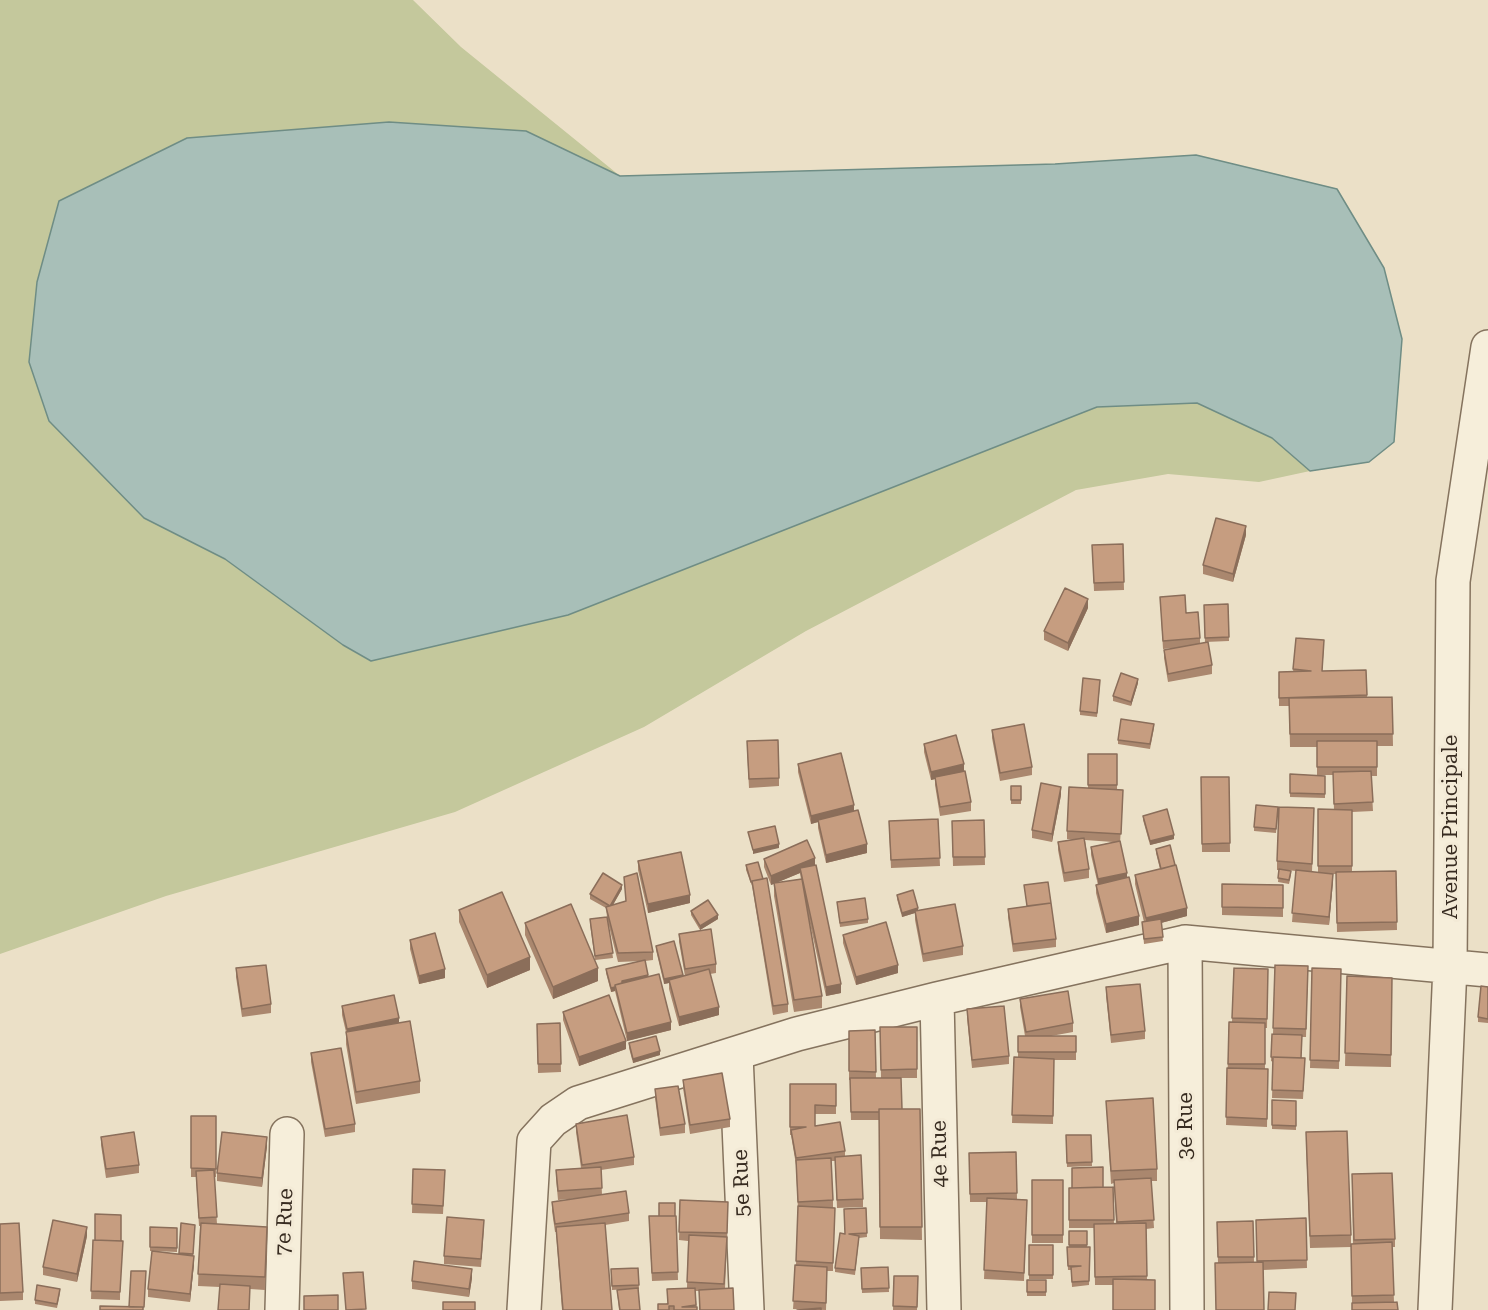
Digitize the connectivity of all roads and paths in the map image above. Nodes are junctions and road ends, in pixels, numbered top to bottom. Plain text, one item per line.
1 (1488, 347) edge
2 (1185, 942) junction
3 (1450, 966) junction
4 (1488, 970) edge
5 (937, 999) junction
6 (736, 1055) junction
7 (287, 1134) dead end
8 (282, 1310) edge
9 (524, 1310) edge
10 (747, 1310) edge
11 (944, 1310) edge
12 (1187, 1310) edge
13 (1436, 1310) edge

1 - 3 street, Avenue Principale
2 - 3 street
2 - 5 street
2 - 12 street, 3e Rue
3 - 4 street
3 - 13 street, Avenue Principale
5 - 6 street
5 - 11 street, 4e Rue
6 - 9 street
6 - 10 street, 5e Rue
7 - 8 street, 7e Rue

